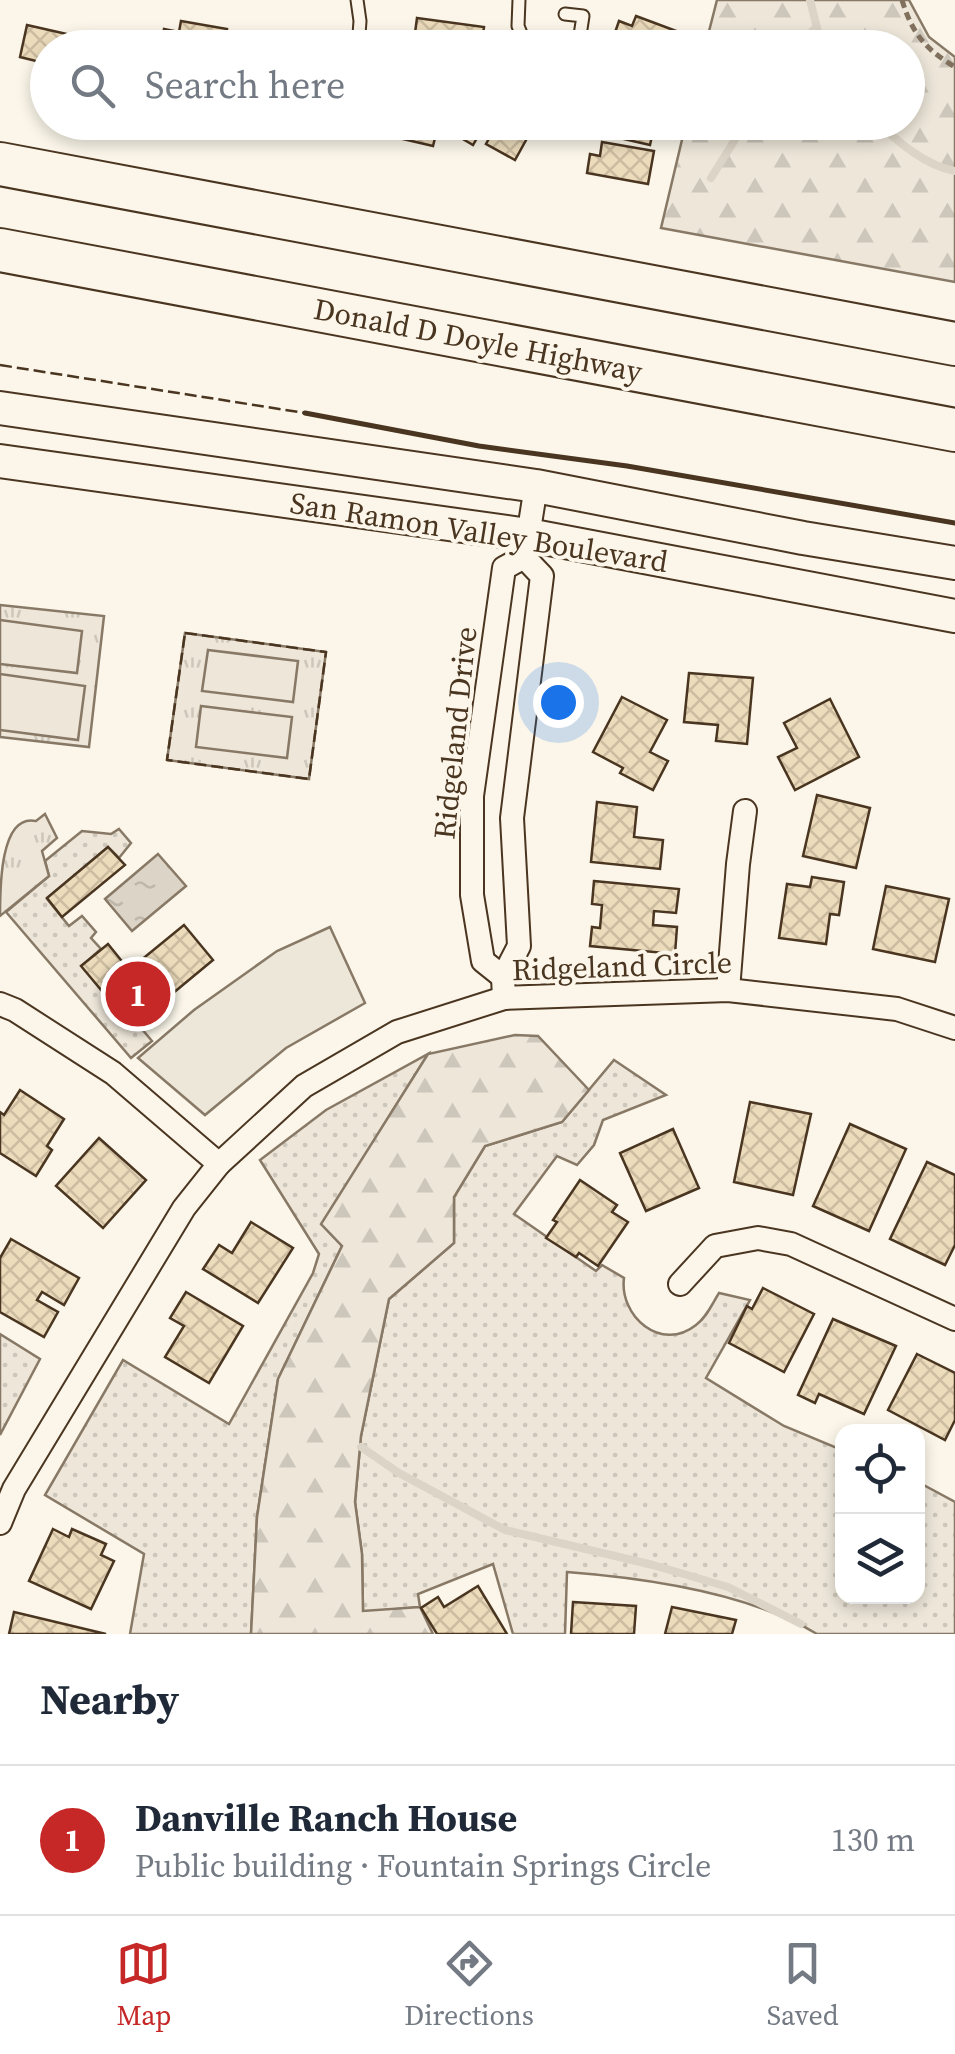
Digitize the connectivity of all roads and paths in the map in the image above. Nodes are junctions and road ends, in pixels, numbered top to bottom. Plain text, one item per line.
1 (357, 0) edge
2 (518, 0) edge
3 (902, 0) edge
4 (565, 14) dead end
5 (359, 30) edge
6 (520, 30) edge
7 (580, 30) edge
8 (914, 30) edge
9 (925, 47) edge
10 (955, 67) edge
11 (0, 164) edge
12 (0, 250) edge
13 (955, 344) edge
14 (0, 408) edge
15 (955, 430) edge
16 (0, 461) edge
17 (536, 486) junction
18 (526, 546) junction
19 (955, 563) edge
20 (955, 616) edge
21 (746, 811) dead end
22 (503, 987) junction
23 (728, 990) junction
24 (0, 1004) edge
25 (955, 1028) edge
26 (219, 1164) junction
27 (680, 1284) dead end
28 (955, 1319) edge
29 (0, 1523) edge

1 - 5 lane
2 - 6 lane
3 - 8 path
4 - 7 lane
9 - 10 path
11 - 13 highway
12 - 15 highway, Donald D Doyle Highway
14 - 17 main road, San Ramon Valley Boulevard
16 - 18 main road, San Ramon Valley Boulevard
17 - 18 street, Ridgeland Drive
17 - 19 main road, San Ramon Valley Boulevard
18 - 20 main road, San Ramon Valley Boulevard
18 - 22 street, Ridgeland Drive
18 - 22 street, Ridgeland Drive
21 - 23 street
22 - 23 street, Ridgeland Circle
22 - 26 street, Ridgeland Circle
23 - 25 street, Ridgeland Circle
24 - 26 street
26 - 29 street, Ridgeland Circle
27 - 28 street

